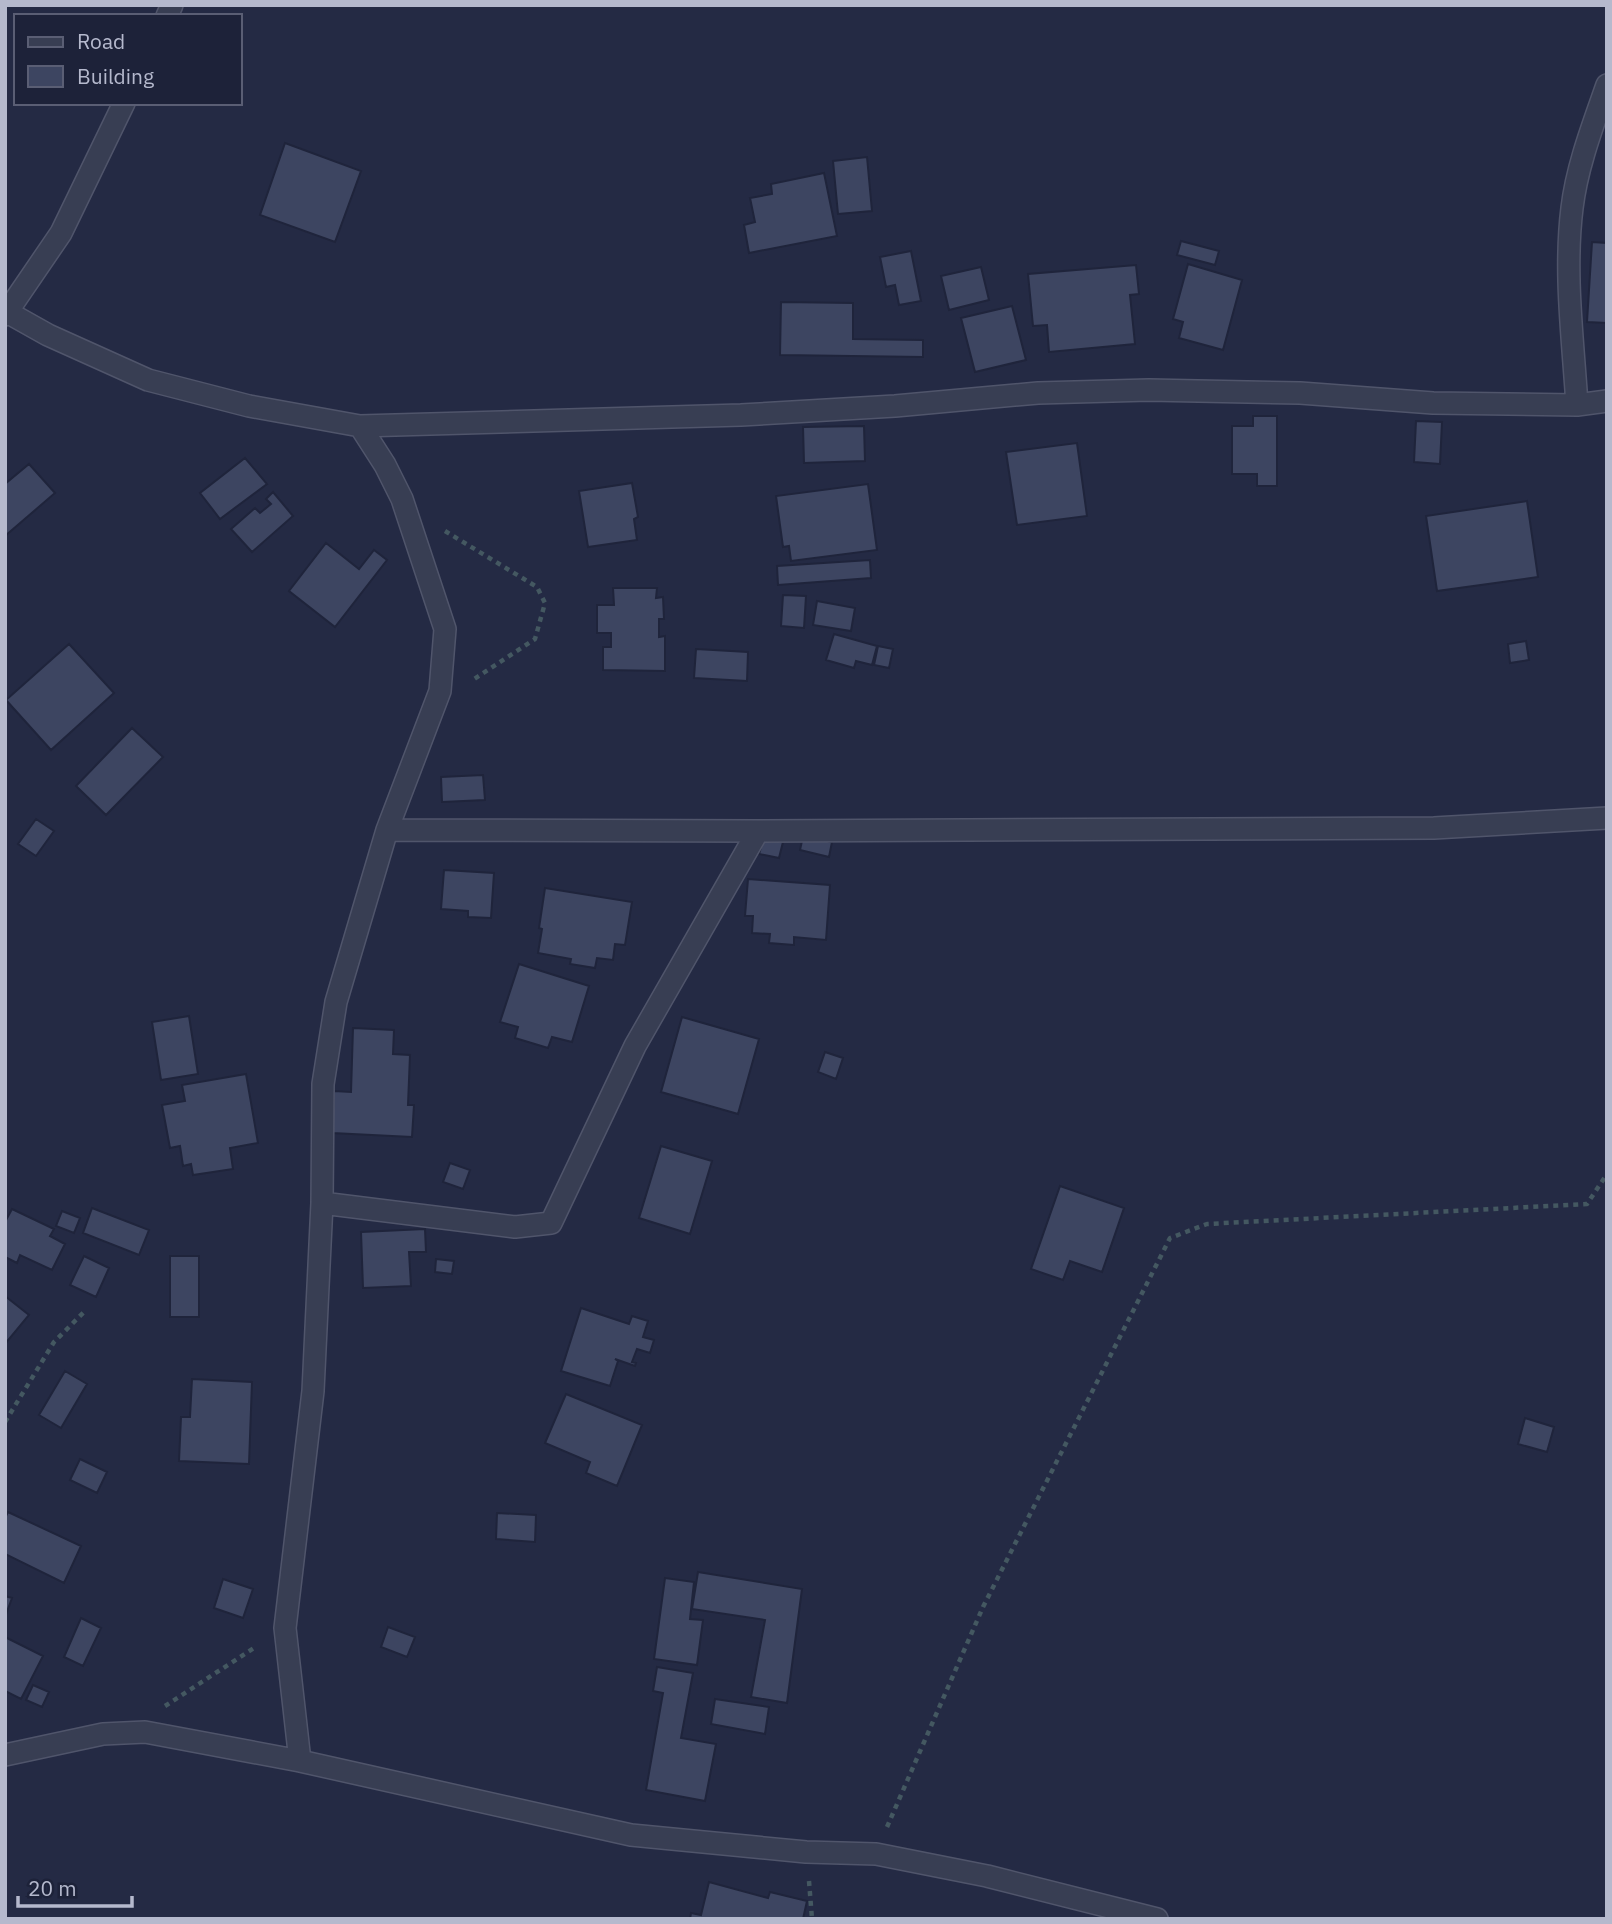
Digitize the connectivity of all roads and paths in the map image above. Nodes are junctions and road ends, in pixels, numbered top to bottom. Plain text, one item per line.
1 (1607, 85) edge
2 (123, 105) edge
3 (6, 313) edge
4 (1607, 401) edge
5 (1577, 405) junction
6 (360, 426) junction
7 (438, 522) dead end
8 (440, 691) junction
9 (1607, 818) edge
10 (387, 830) junction
11 (758, 831) junction
12 (1607, 1174) edge
13 (322, 1203) junction
14 (86, 1310) dead end
15 (5, 1422) edge
16 (285, 1628) junction
17 (145, 1732) junction
18 (5, 1755) edge
19 (300, 1761) junction
20 (806, 1852) junction
21 (876, 1854) junction
22 (812, 1919) edge
23 (1157, 1919) edge

1 - 5 street
2 - 3 street
3 - 6 street
4 - 5 street
5 - 6 street
6 - 8 street
7 - 8 path
8 - 10 street
9 - 11 street
10 - 11 street
10 - 13 street
11 - 13 street
12 - 21 path
13 - 16 street
14 - 15 path
16 - 17 path
16 - 19 street
17 - 18 street
17 - 19 street
19 - 20 street
20 - 21 street
20 - 22 path
21 - 23 street

